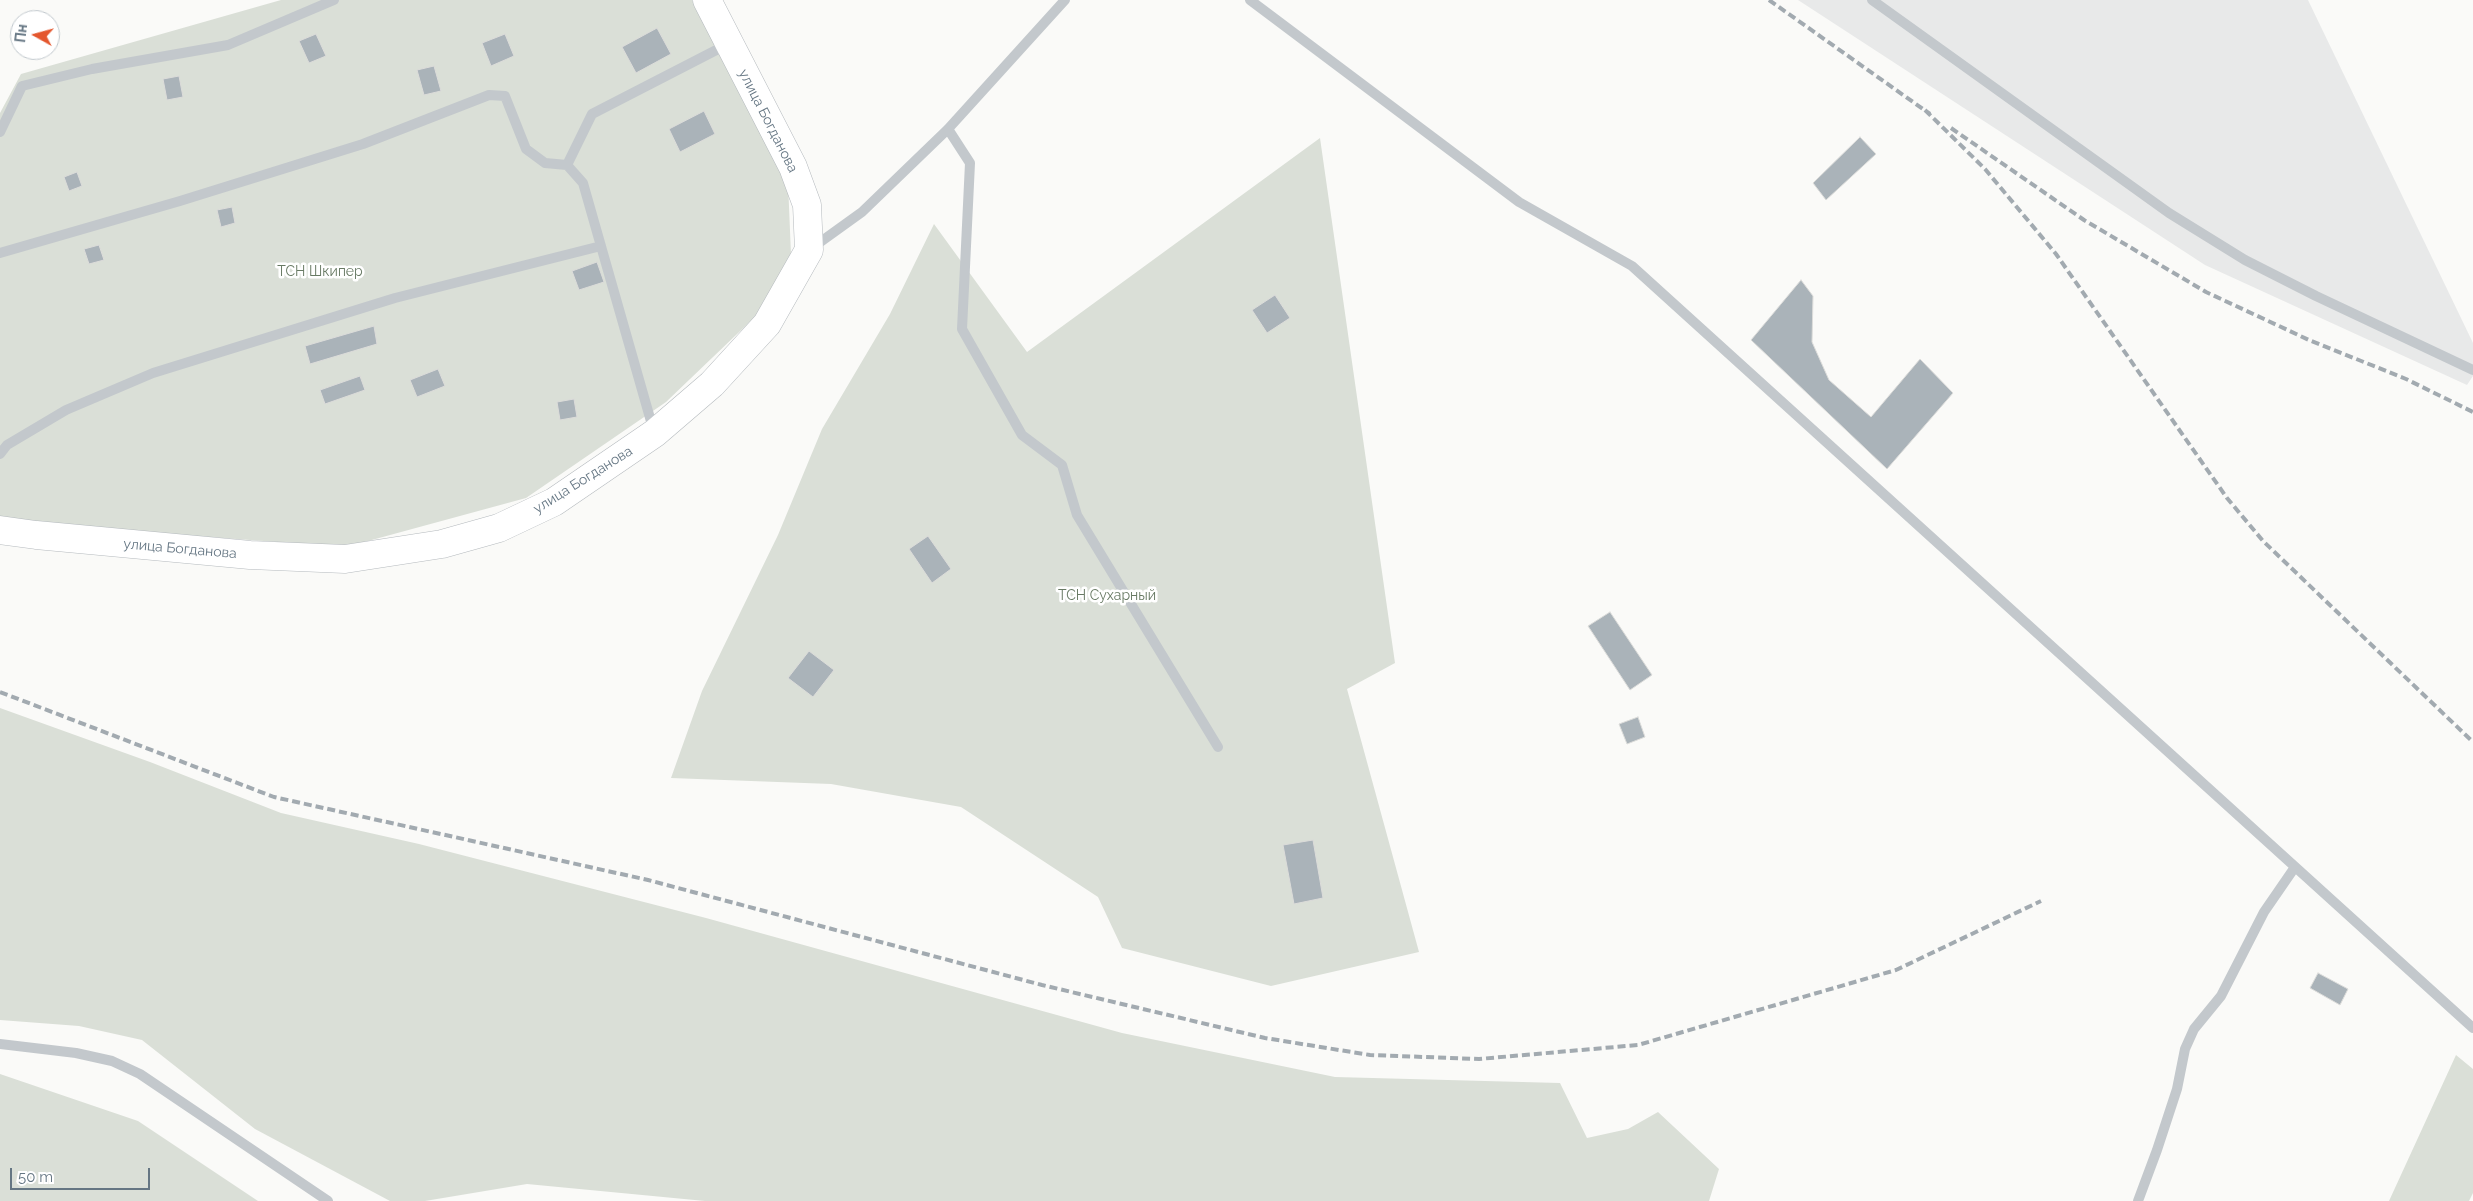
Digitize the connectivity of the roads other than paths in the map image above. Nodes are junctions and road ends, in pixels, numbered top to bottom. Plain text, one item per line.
1 (334, 0) edge
2 (707, 0) edge
3 (1065, 0) edge
4 (1250, 0) edge
5 (1872, 0) edge
6 (729, 44) junction
7 (948, 130) junction
8 (0, 132) edge
9 (567, 164) junction
10 (601, 246) junction
11 (809, 250) junction
12 (0, 253) edge
13 (2473, 370) edge
14 (654, 433) junction
15 (0, 454) edge
16 (0, 530) edge
17 (1218, 747) dead end
18 (2295, 867) junction
19 (2473, 1028) edge
20 (0, 1044) edge
21 (328, 1201) edge
22 (2138, 1201) edge

1 - 8 lane
2 - 6 main road, улица Богданова
3 - 7 lane
4 - 18 lane
5 - 13 lane
6 - 9 lane
6 - 11 main road, улица Богданова
7 - 11 lane
7 - 17 lane
9 - 10 lane
9 - 12 lane
10 - 14 lane
10 - 15 lane
11 - 14 main road, улица Богданова
14 - 16 main road, улица Богданова
18 - 19 lane
18 - 22 lane
20 - 21 lane

